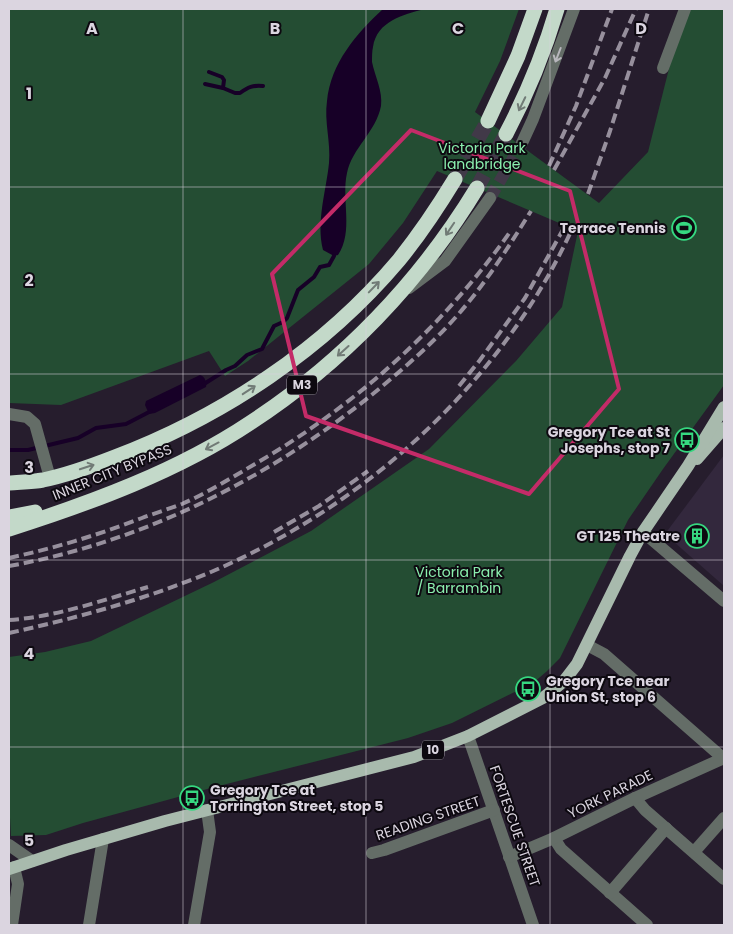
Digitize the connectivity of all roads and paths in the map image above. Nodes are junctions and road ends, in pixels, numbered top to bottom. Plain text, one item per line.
1 (534, 9) edge
2 (557, 9) edge
3 (574, 9) edge
4 (685, 9) edge
5 (663, 68) dead end
6 (488, 121) tunnel mouth
7 (506, 134) tunnel mouth
8 (522, 143) tunnel mouth
9 (455, 179) tunnel mouth
10 (477, 188) tunnel mouth
11 (490, 198) tunnel mouth
12 (394, 300) junction
13 (724, 407) edge
14 (9, 414) edge
15 (724, 428) edge
16 (688, 466) junction
17 (45, 479) junction
18 (9, 483) edge
19 (9, 492) edge
20 (69, 507) junction
21 (9, 517) edge
22 (9, 529) edge
23 (643, 532) junction
24 (724, 601) edge
25 (587, 645) junction
26 (468, 736) junction
27 (724, 758) edge
28 (635, 798) junction
29 (207, 810) junction
30 (494, 810) junction
31 (724, 818) edge
32 (666, 828) junction
33 (554, 838) junction
34 (103, 839) junction
35 (9, 845) edge
36 (694, 852) junction
37 (372, 853) dead end
38 (509, 857) junction
39 (32, 861) junction
40 (11, 868) edge
41 (724, 879) edge
42 (610, 893) junction
43 (12, 925) edge
44 (89, 925) edge
45 (194, 925) edge
46 (533, 925) edge
47 (646, 925) edge

1 - 6 highway
2 -> 7 highway
3 -> 8 street
4 - 5 street
17 -> 9 highway, INNER CITY BYPASS / M3
10 -> 12 highway, INNER CITY BYPASS / M3
11 - 12 street
12 -> 20 highway, INNER CITY BYPASS / M3
13 - 16 main road, 10
14 - 17 street
15 - 16 main road, 10
16 - 23 main road, 10
17 - 18 highway, INNER CITY BYPASS / M3
17 - 19 highway
20 - 21 highway
20 - 22 highway, INNER CITY BYPASS / M3
23 - 24 street
23 - 25 main road, 10
25 - 26 main road, 10
25 - 27 street
26 - 29 main road, 10
26 - 30 street, FORTESCUE STREET
27 - 28 street, YORK PARADE
28 - 32 street
28 - 33 street, YORK PARADE
29 - 34 main road, 10
29 - 45 street
30 - 37 street, READING STREET
30 - 38 street, FORTESCUE STREET
31 - 36 street
32 - 36 street
32 - 42 street
33 - 38 street, YORK PARADE
33 - 42 street
34 - 39 main road, 10
34 - 44 street
35 - 39 street
36 - 41 street
38 - 46 street, FORTESCUE STREET
39 - 40 main road, 10
40 - 43 street
42 - 47 street

